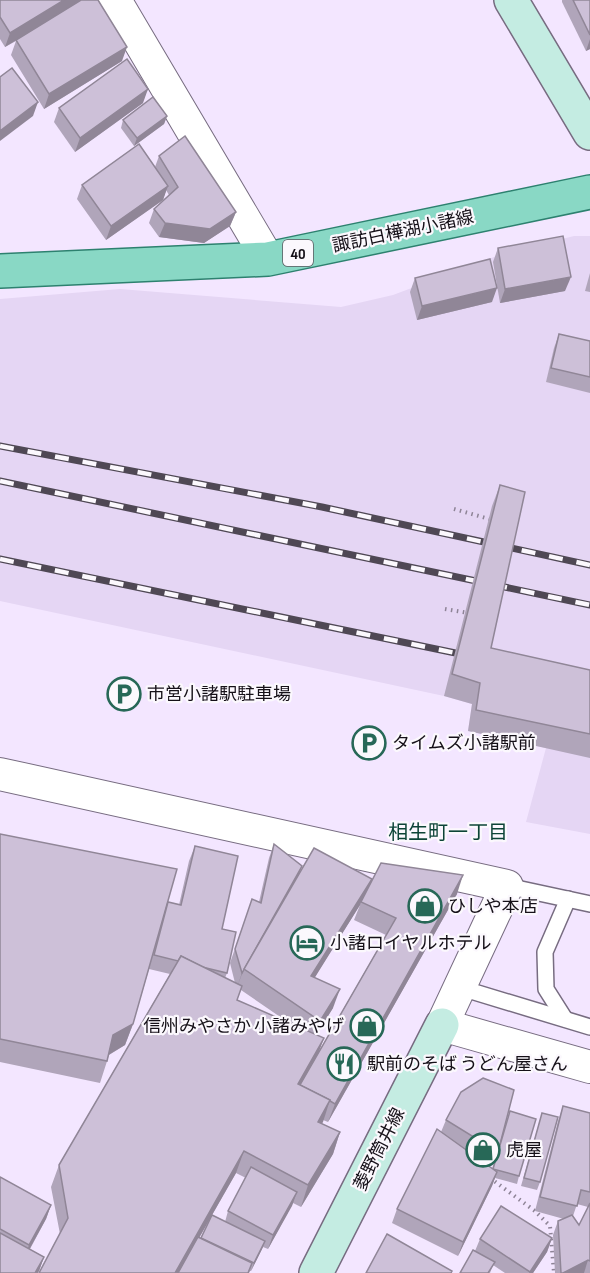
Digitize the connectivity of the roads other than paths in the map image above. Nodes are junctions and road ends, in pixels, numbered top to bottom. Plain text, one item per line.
1 (115, 0) edge
2 (511, 0) edge
3 (590, 133) edge
4 (590, 192) edge
5 (268, 259) junction
6 (0, 271) edge
7 (0, 774) edge
8 (507, 886) junction
9 (568, 899) junction
10 (590, 904) edge
11 (471, 991) dead end
12 (565, 1019) junction
13 (442, 1025) junction
14 (590, 1027) edge
15 (590, 1067) edge
16 (316, 1273) edge

1 - 5 street
2 - 3 main road
4 - 5 main road, 諏訪白樺湖小諸線 / 40
5 - 6 main road, 諏訪白樺湖小諸線 / 40
7 - 8 street
8 - 9 lane
8 - 13 street
9 - 10 lane
9 - 12 lane
11 - 12 lane
12 - 14 lane
13 - 15 street
13 - 16 main road, 菱野筒井線

